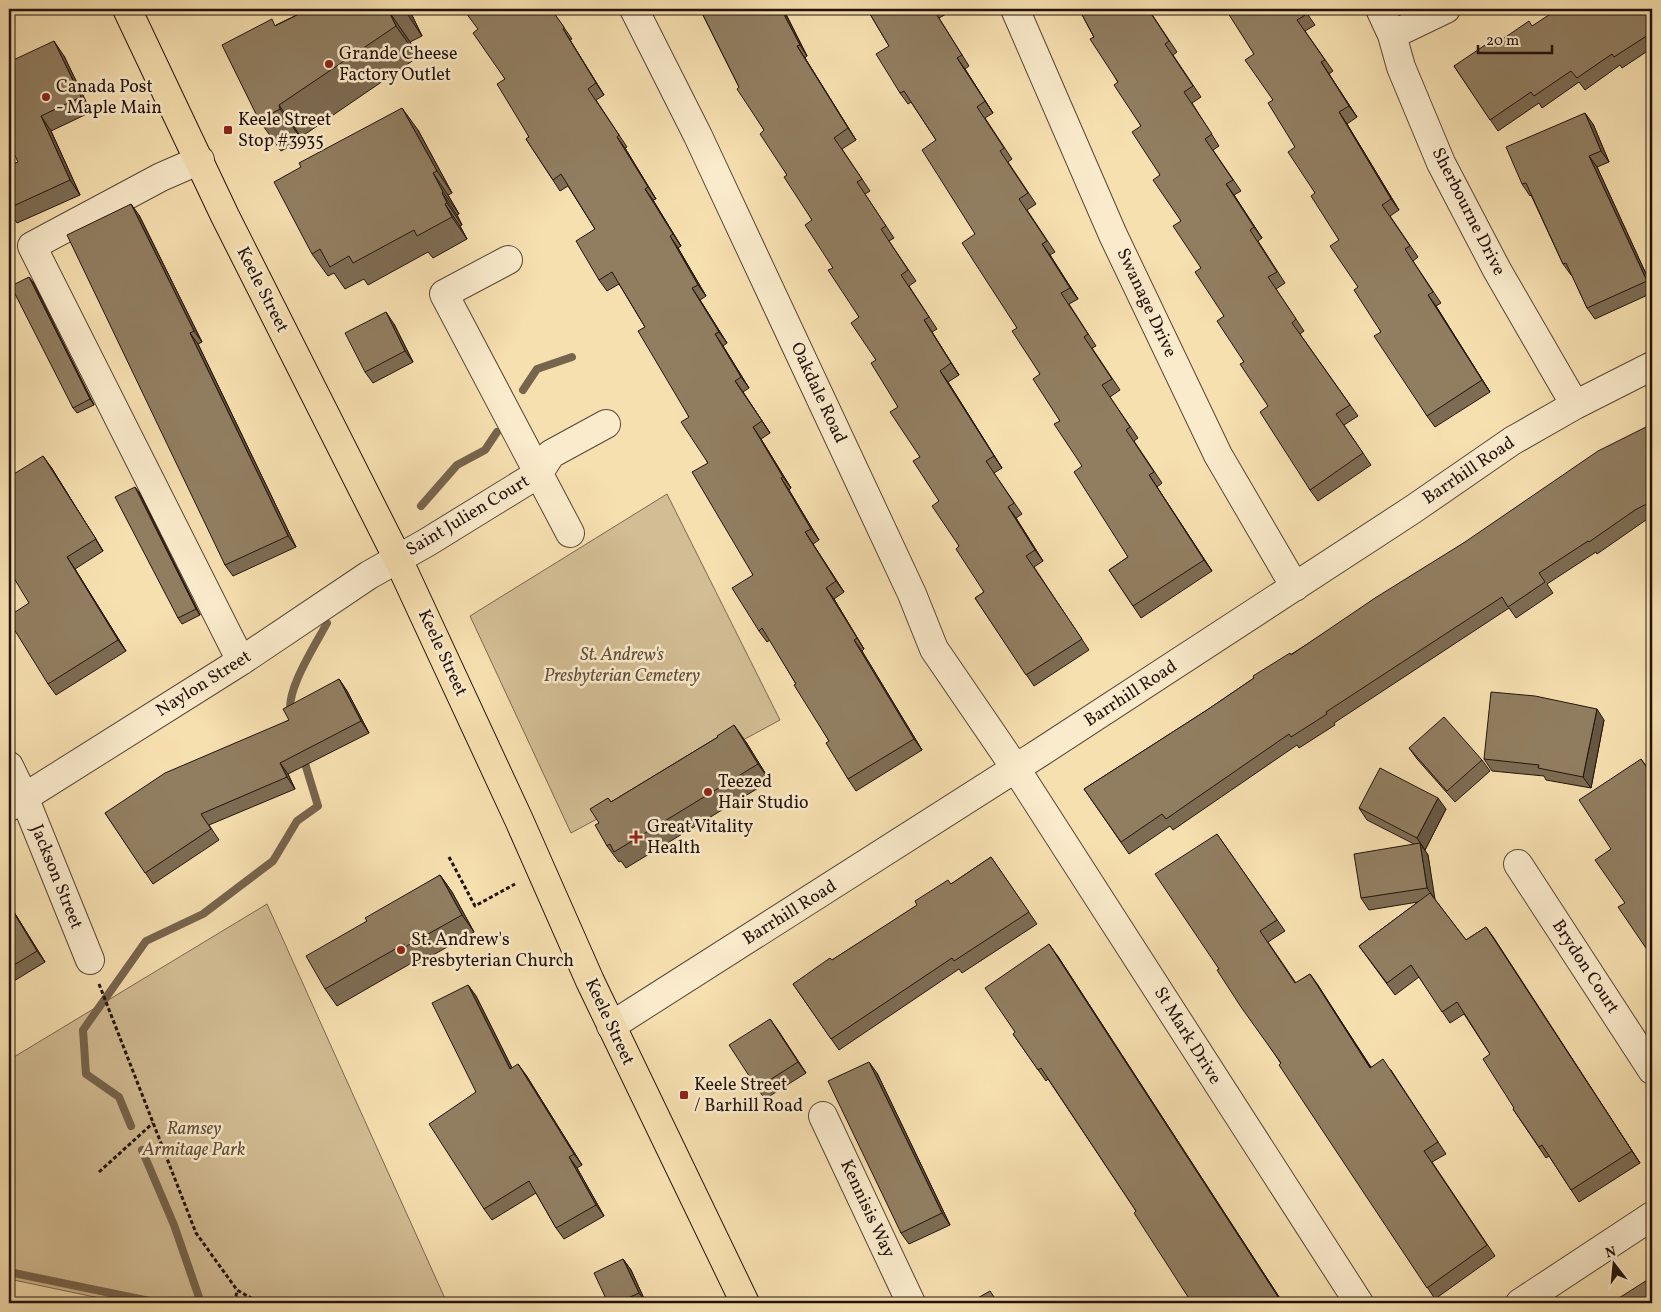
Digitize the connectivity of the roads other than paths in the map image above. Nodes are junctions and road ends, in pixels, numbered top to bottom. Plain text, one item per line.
1 (127, 9) edge
2 (634, 9) edge
3 (1015, 9) edge
4 (1380, 9) edge
5 (1446, 9) edge
6 (1392, 35) junction
7 (200, 160) junction
8 (508, 260) dead end
9 (1652, 366) edge
10 (1575, 406) junction
11 (606, 424) dead end
12 (538, 474) junction
13 (570, 533) dead end
14 (397, 558) junction
15 (1295, 587) junction
16 (241, 661) junction
17 (9, 766) edge
18 (1016, 769) junction
19 (16, 802) edge
20 (1518, 864) dead end
21 (90, 960) road end
22 (611, 1026) junction
23 (1652, 1070) edge
24 (823, 1116) dead end
25 (1652, 1216) edge
26 (746, 1303) edge
27 (911, 1303) edge
28 (1359, 1303) edge
29 (1520, 1303) edge

1 - 7 main road, Keele Street
2 - 18 street, Oakdale Road
3 - 15 street, Swanage Drive
4 - 6 street, Sherbourne Drive
5 - 6 street
6 - 10 street, Sherbourne Drive
7 - 14 main road, Keele Street
7 - 16 street
8 - 12 street
9 - 10 street, Barrhill Road
10 - 15 street, Barrhill Road
11 - 12 street
12 - 13 street
12 - 14 street, Saint Julien Court
14 - 16 street, Naylon Street
14 - 22 main road, Keele Street
15 - 18 street, Barrhill Road
16 - 19 street, Naylon Street
17 - 19 street, Jackson Street
18 - 22 street, Barrhill Road
18 - 28 street, St Mark Drive
19 - 21 street, Jackson Street
20 - 23 street, Brydon Court
22 - 26 main road, Keele Street
24 - 27 street, Kennisis Way
25 - 29 street

